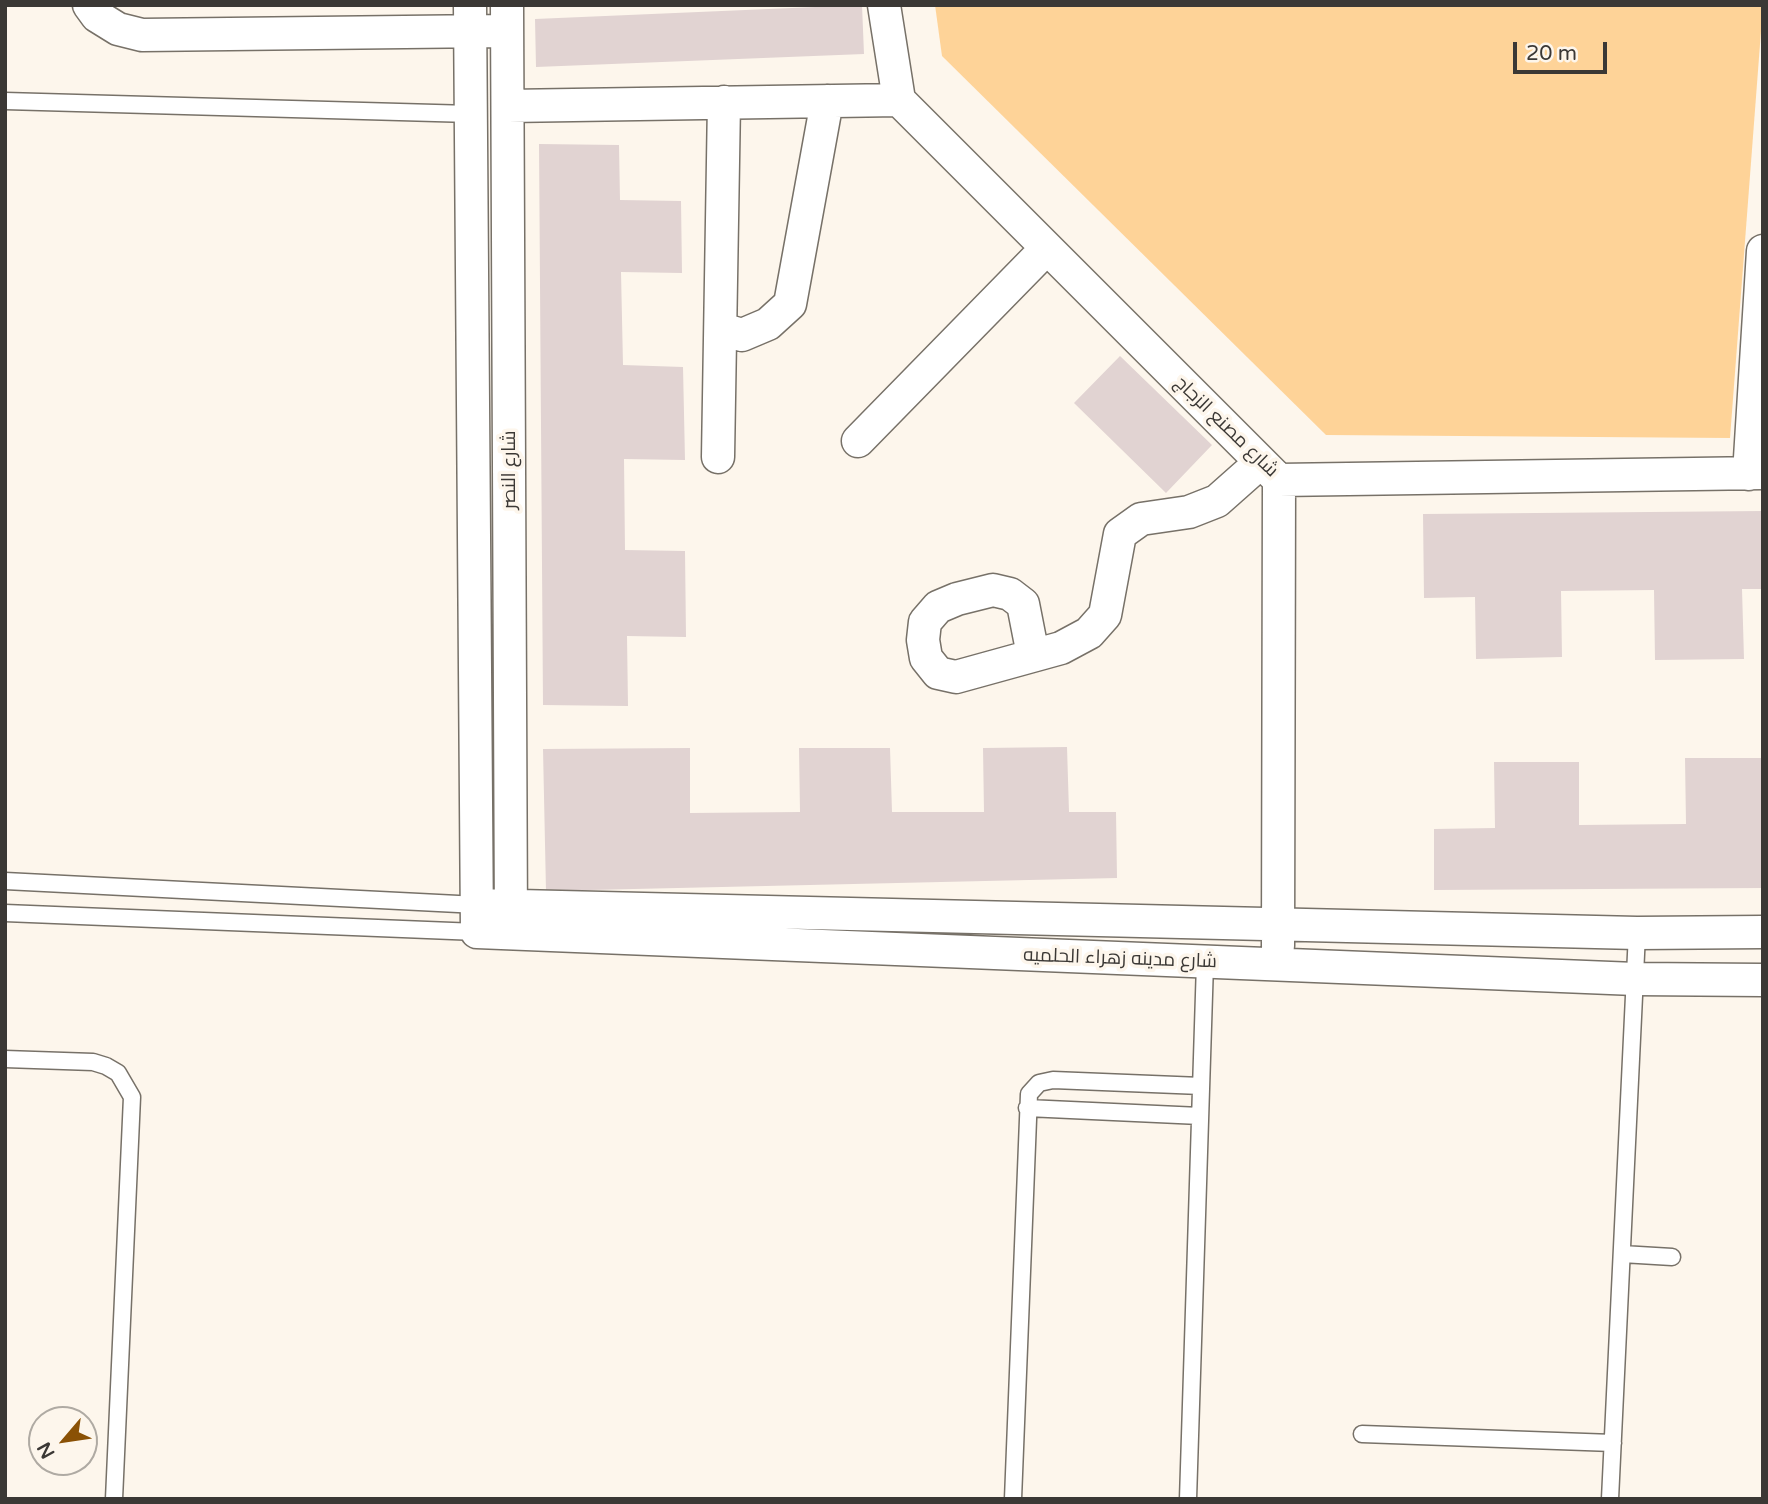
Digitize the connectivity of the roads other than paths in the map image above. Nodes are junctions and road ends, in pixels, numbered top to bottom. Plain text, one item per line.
1 (89, 5) edge
2 (884, 5) edge
3 (507, 18) edge
4 (470, 19) edge
5 (899, 100) junction
6 (827, 101) junction
7 (5, 102) edge
8 (724, 102) junction
9 (509, 106) junction
10 (471, 114) junction
11 (1046, 250) junction
12 (1763, 251) edge
13 (720, 329) junction
14 (858, 441) dead end
15 (719, 457) dead end
16 (1270, 471) junction
17 (1756, 474) edge
18 (1033, 655) dead end
19 (5, 881) edge
20 (5, 914) edge
21 (478, 918) junction
22 (511, 920) junction
23 (1278, 925) junction
24 (1763, 932) edge
25 (1637, 933) junction
26 (1205, 963) junction
27 (1278, 965) junction
28 (1635, 979) junction
29 (1763, 980) edge
30 (5, 1059) edge
31 (1201, 1086) junction
32 (1027, 1108) junction
33 (1200, 1116) junction
34 (1622, 1254) junction
35 (1672, 1257) dead end
36 (1362, 1434) dead end
37 (1613, 1443) junction
38 (114, 1499) edge
39 (1013, 1499) edge
40 (1188, 1499) edge
41 (1610, 1499) edge

1 - 4 street
2 - 5 street
3 - 4 street
3 - 9 street, شارع النصر
4 - 10 street, شارع النصر
5 - 6 street
5 - 11 street, شارع مصنع الزجاج
6 - 8 street
6 - 13 street
7 - 10 lane
8 - 9 street
8 - 13 street
9 - 22 street, شارع النصر
10 - 21 street, شارع النصر
11 - 14 street
11 - 16 street, شارع مصنع الزجاج
12 - 17 street
13 - 15 street
16 - 17 street, شارع مصنع الزجاج
16 - 18 street
16 - 23 street
19 - 21 lane
20 - 21 lane
21 - 22 street, شارع مدينه زهراء الحلميه
22 - 23 street, شارع مدينه زهراء الحلميه
22 - 26 street, شارع مدينه زهراء الحلميه
23 - 25 street, شارع مدينه زهراء الحلميه
23 - 27 street
24 - 25 street, شارع مدينه زهراء الحلميه
25 - 28 lane
26 - 27 street, شارع مدينه زهراء الحلميه
26 - 31 lane
27 - 28 street, شارع مدينه زهراء الحلميه
28 - 29 street, شارع مدينه زهراء الحلميه
28 - 34 lane
30 - 38 lane
31 - 32 lane
31 - 33 lane
32 - 33 lane
32 - 39 lane
33 - 40 lane
34 - 35 lane
34 - 37 lane
36 - 37 lane
37 - 41 lane

